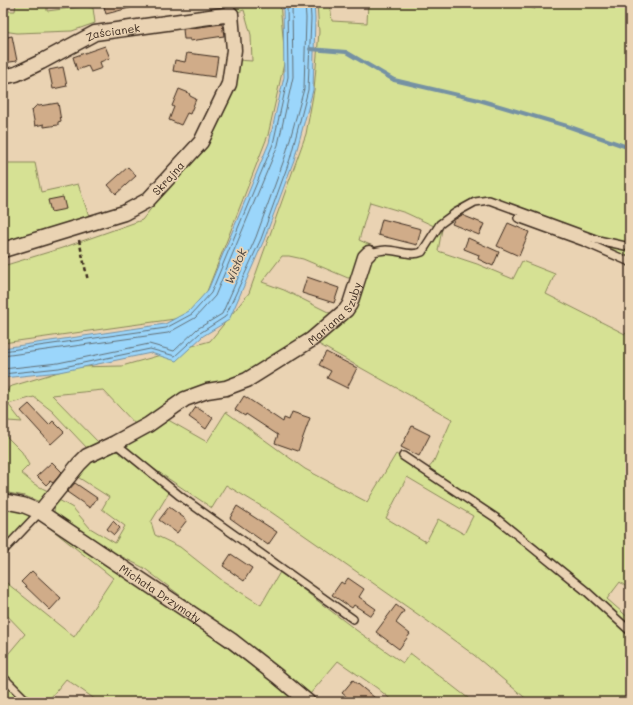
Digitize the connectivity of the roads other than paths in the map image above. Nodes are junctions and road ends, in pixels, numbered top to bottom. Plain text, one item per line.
1 (231, 14) joint
2 (3, 77) edge
3 (518, 218) dead end
4 (630, 247) edge
5 (3, 250) edge
6 (369, 253) joint
7 (630, 262) edge
8 (115, 443) junction
9 (404, 456) dead end
10 (3, 501) edge
11 (40, 512) junction
12 (3, 551) edge
13 (353, 619) dead end
14 (630, 631) edge
15 (3, 677) edge
16 (28, 702) edge
17 (308, 702) edge

1 - 2 street, Zaścianek
1 - 5 street, Skrajna
3 - 7 lane
4 - 6 lane, Mariana Szuby
6 - 8 street, Mariana Szuby
8 - 11 street, Mariana Szuby
8 - 13 lane
9 - 14 lane
10 - 11 street, Michała Drzymały
11 - 12 lane
11 - 17 street, Michała Drzymały
15 - 16 lane

